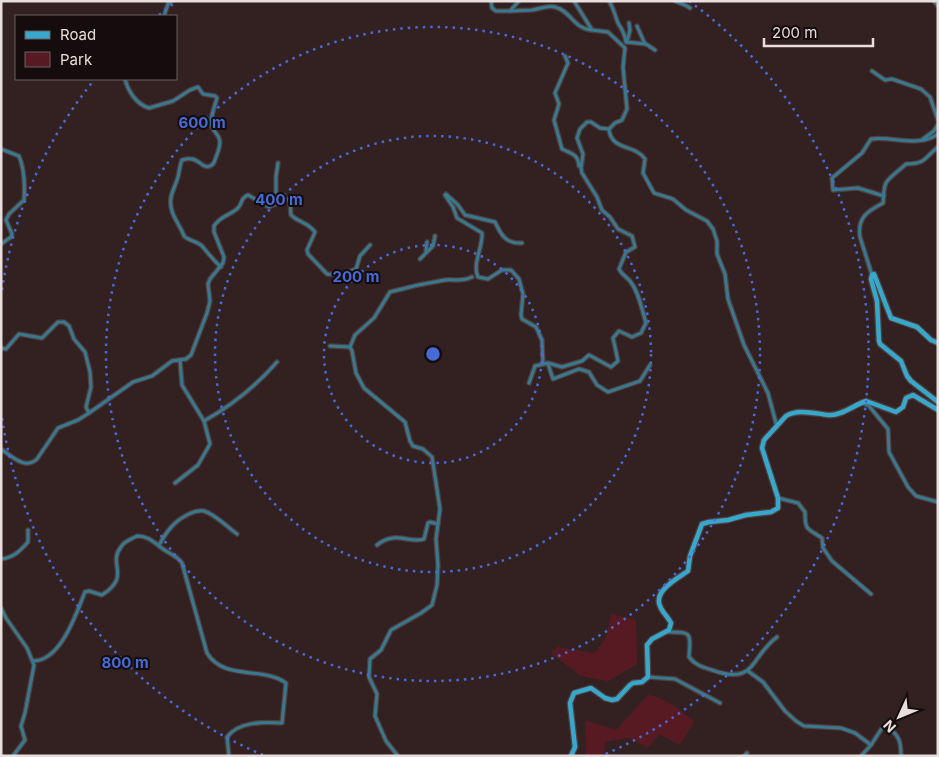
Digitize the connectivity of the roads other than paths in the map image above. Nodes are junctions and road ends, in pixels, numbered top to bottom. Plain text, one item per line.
1 (172, 1) edge
2 (491, 1) edge
3 (519, 1) edge
4 (574, 1) edge
5 (612, 1) edge
6 (676, 1) edge
7 (934, 1) edge
8 (938, 6) edge
9 (690, 8) dead end
10 (509, 12) junction
11 (164, 15) edge
12 (630, 22) dead end
13 (638, 26) dead end
14 (592, 30) junction
15 (627, 42) junction
16 (646, 44) junction
17 (625, 48) junction
18 (655, 50) dead end
19 (565, 56) dead end
20 (872, 71) dead end
21 (125, 80) edge
22 (938, 120) edge
23 (938, 124) edge
24 (609, 129) junction
25 (938, 134) edge
26 (920, 140) junction
27 (938, 147) edge
28 (1, 148) edge
29 (278, 163) dead end
30 (581, 168) junction
31 (884, 196) junction
32 (276, 204) junction
33 (435, 236) dead end
34 (427, 242) dead end
35 (522, 243) dead end
36 (1, 244) edge
37 (370, 244) dead end
38 (426, 252) junction
39 (420, 259) dead end
40 (221, 267) junction
41 (872, 275) junction
42 (472, 277) dead end
43 (938, 343) edge
44 (330, 346) dead end
45 (350, 347) junction
46 (1, 348) edge
47 (180, 360) junction
48 (277, 362) dead end
49 (548, 363) junction
50 (543, 364) junction
51 (650, 365) dead end
52 (529, 383) dead end
53 (862, 402) junction
54 (938, 402) edge
55 (938, 410) edge
56 (89, 413) junction
57 (204, 421) junction
58 (777, 427) junction
59 (1, 449) edge
60 (175, 483) dead end
61 (778, 498) junction
62 (938, 502) edge
63 (438, 524) junction
64 (28, 530) dead end
65 (236, 534) dead end
66 (159, 545) junction
67 (377, 545) dead end
68 (1, 559) edge
69 (871, 594) dead end
70 (1, 608) edge
71 (665, 632) junction
72 (777, 637) dead end
73 (33, 660) junction
74 (748, 671) junction
75 (648, 677) junction
76 (720, 703) dead end
77 (871, 745) junction
78 (13, 756) edge
79 (229, 756) edge
80 (398, 756) edge
81 (570, 756) edge
82 (862, 756) edge
83 (901, 756) edge

1 - 11 street
2 - 10 street
3 - 10 street
4 - 14 street
5 - 15 street
6 - 9 street
7 - 8 street
10 - 14 street
12 - 15 street
13 - 16 street
14 - 17 street
15 - 16 street
15 - 17 street
16 - 18 street
17 - 24 street
19 - 30 street
20 - 22 street
21 - 40 street
23 - 26 street
24 - 30 street
24 - 58 street
25 - 26 street
26 - 31 street
27 - 31 street
28 - 36 street
29 - 32 street
30 - 49 street
31 - 41 street
32 - 37 street
32 - 40 street
33 - 38 street
34 - 38 street
35 - 50 street
38 - 39 street
40 - 47 street
41 - 43 street
41 - 54 street
42 - 45 street
44 - 45 street
45 - 63 street
46 - 56 street
47 - 56 street
47 - 57 street
48 - 57 street
49 - 50 street
49 - 51 street
50 - 52 street
53 - 55 street
53 - 58 street
53 - 62 street
56 - 59 street
57 - 60 street
58 - 61 street
61 - 69 street
61 - 71 street
63 - 67 street
63 - 80 street
64 - 68 street
65 - 66 street
66 - 73 street
66 - 79 street
70 - 73 street
71 - 74 street
71 - 75 street
72 - 74 street
73 - 78 street
74 - 77 street
75 - 76 street
75 - 81 street
77 - 82 street
77 - 83 street

